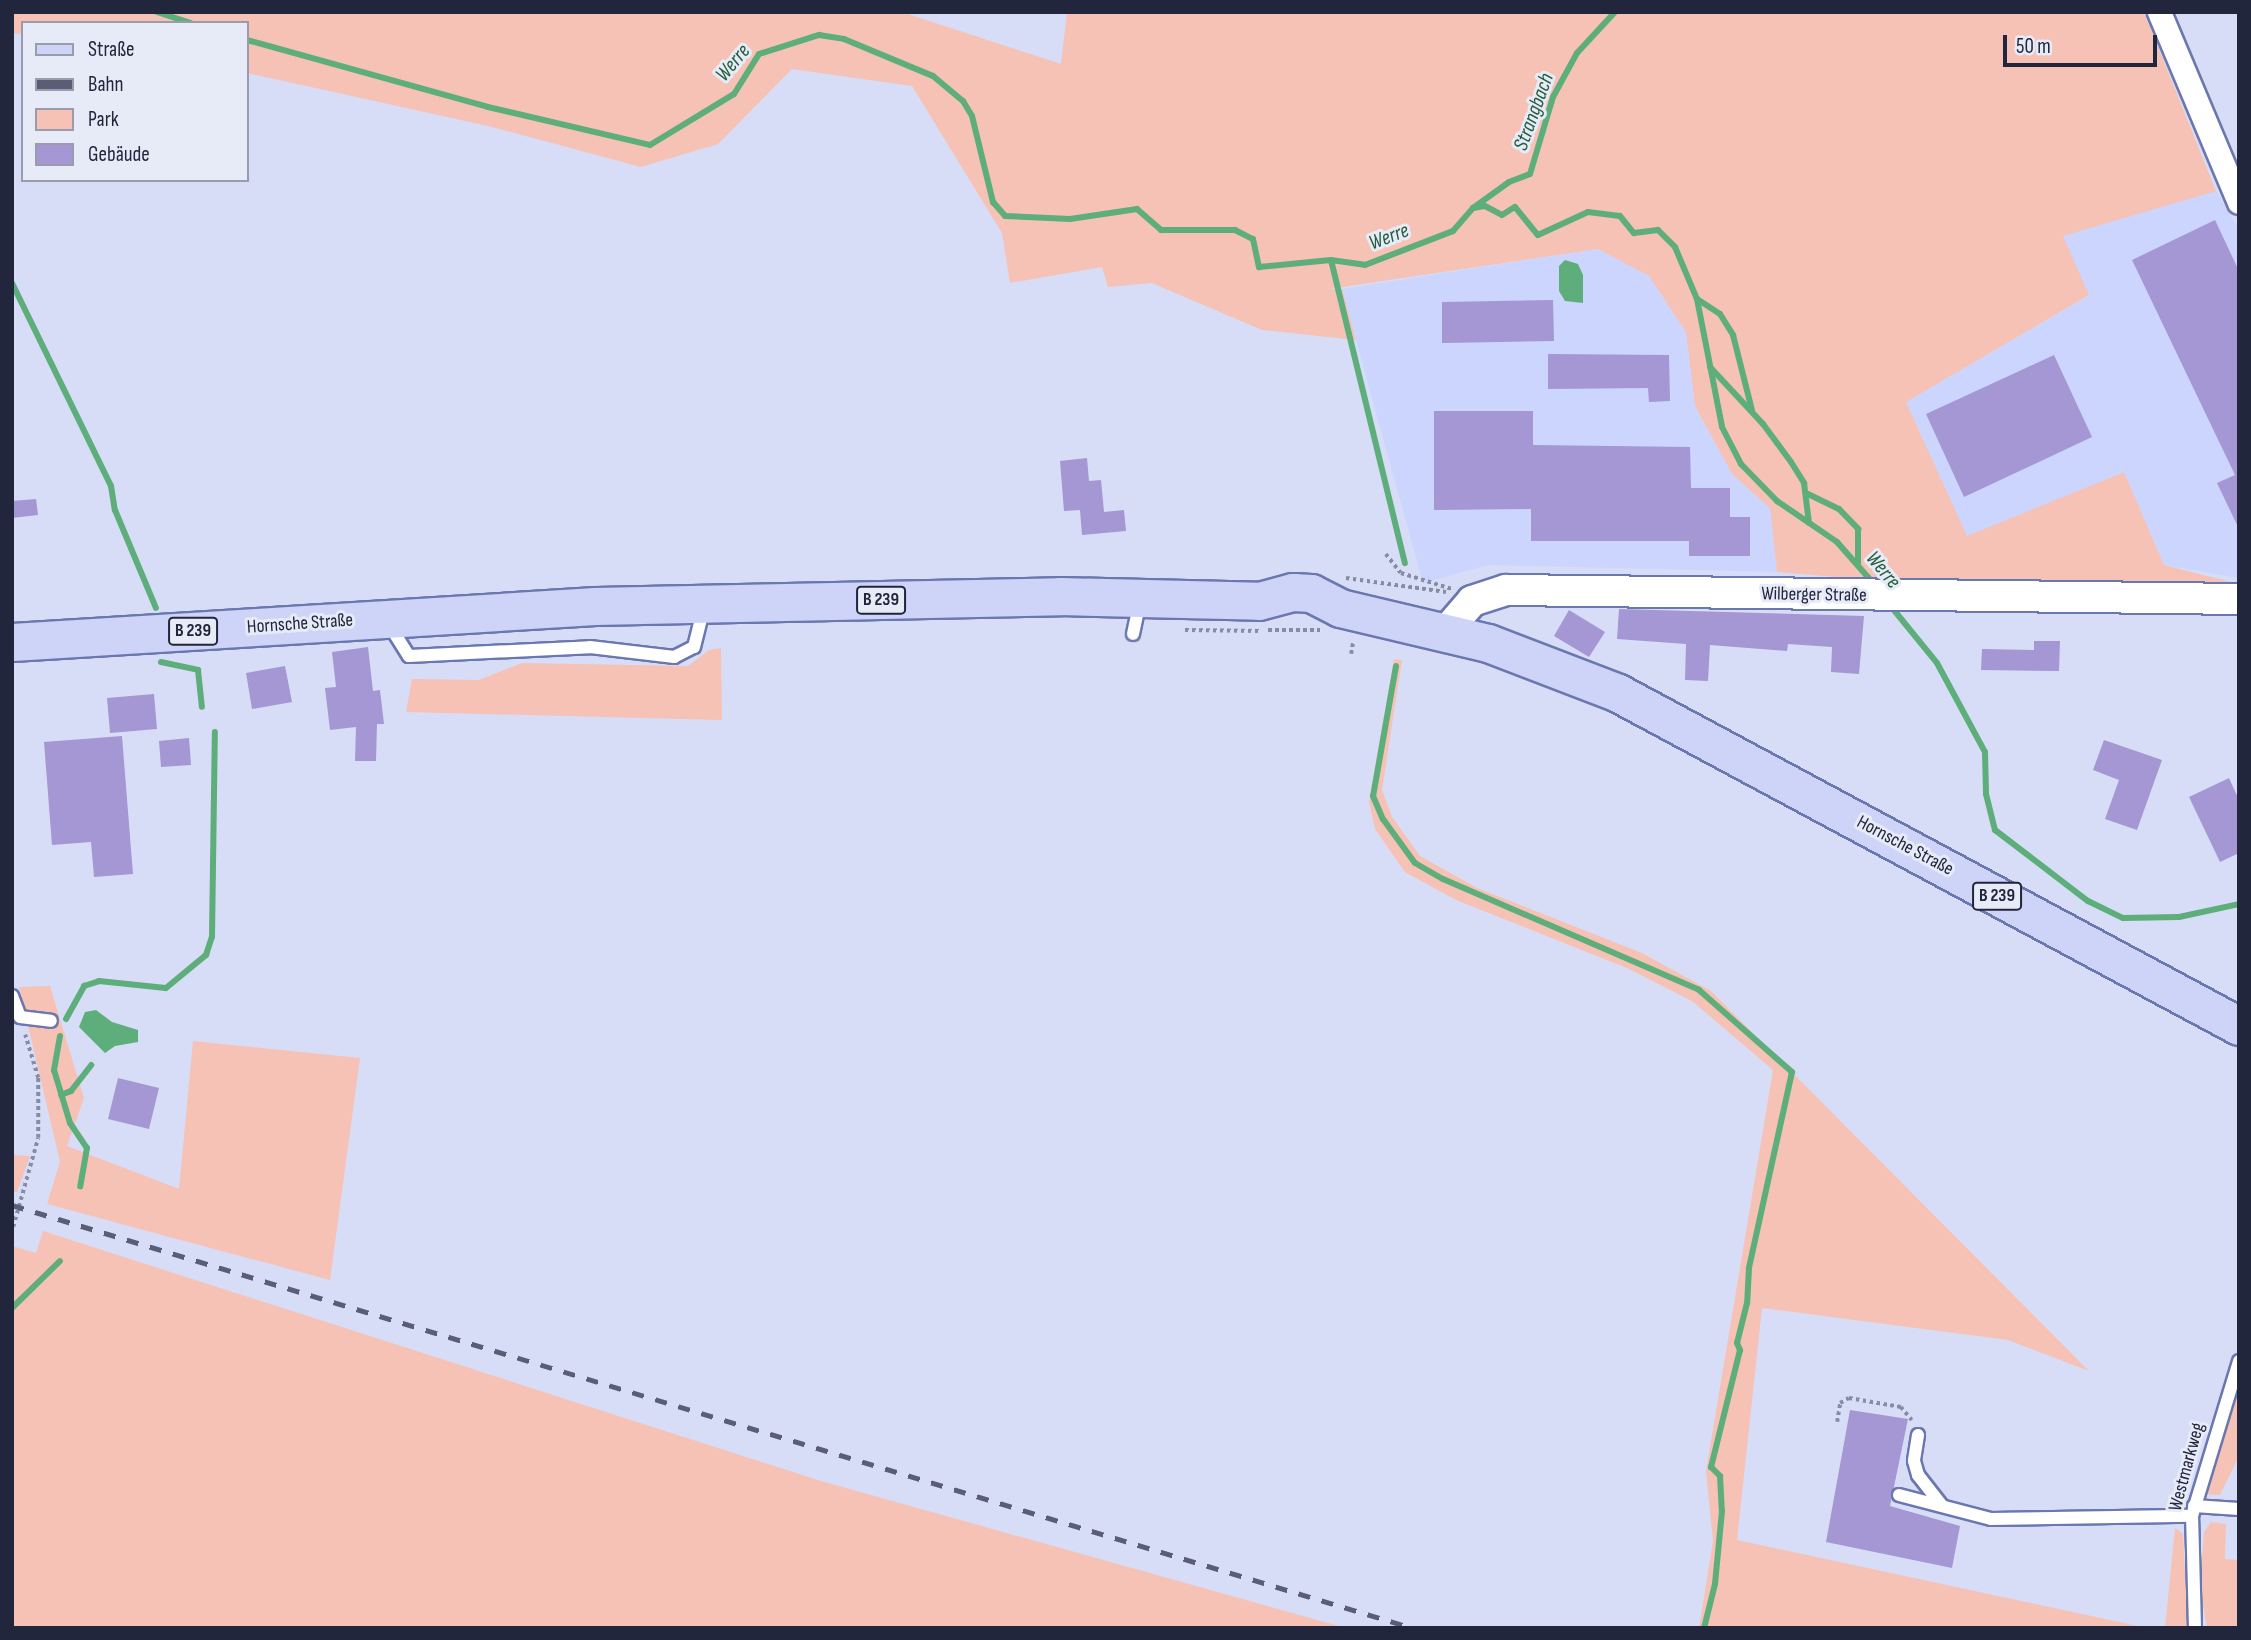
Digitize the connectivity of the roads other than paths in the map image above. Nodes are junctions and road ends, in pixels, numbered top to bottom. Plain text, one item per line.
1 (2159, 12) edge
2 (2239, 202) edge
3 (1140, 598) junction
4 (2239, 599) edge
5 (704, 603) junction
6 (394, 617) junction
7 (1447, 630) junction
8 (1133, 634) dead end
9 (12, 642) edge
10 (12, 996) edge
11 (51, 1021) dead end
12 (2239, 1026) edge
13 (2239, 1361) edge
14 (1918, 1435) road end
15 (1899, 1495) dead end
16 (1943, 1506) junction
17 (2239, 1509) edge
18 (2193, 1511) junction
19 (2195, 1628) edge

1 - 2 street
3 - 5 main road, B 239
3 - 7 main road, B 239
3 - 8 lane
4 - 7 street, Wilberger Straße
5 - 6 main road, Hornsche Straße / B 239
5 - 6 lane
6 - 9 main road, Hornsche Straße / B 239
7 - 12 main road, Hornsche Straße / B 239
10 - 11 lane
13 - 18 lane, Westmarkweg
14 - 16 lane
15 - 16 lane
16 - 18 lane
17 - 18 lane
18 - 19 lane, Westmarkweg

